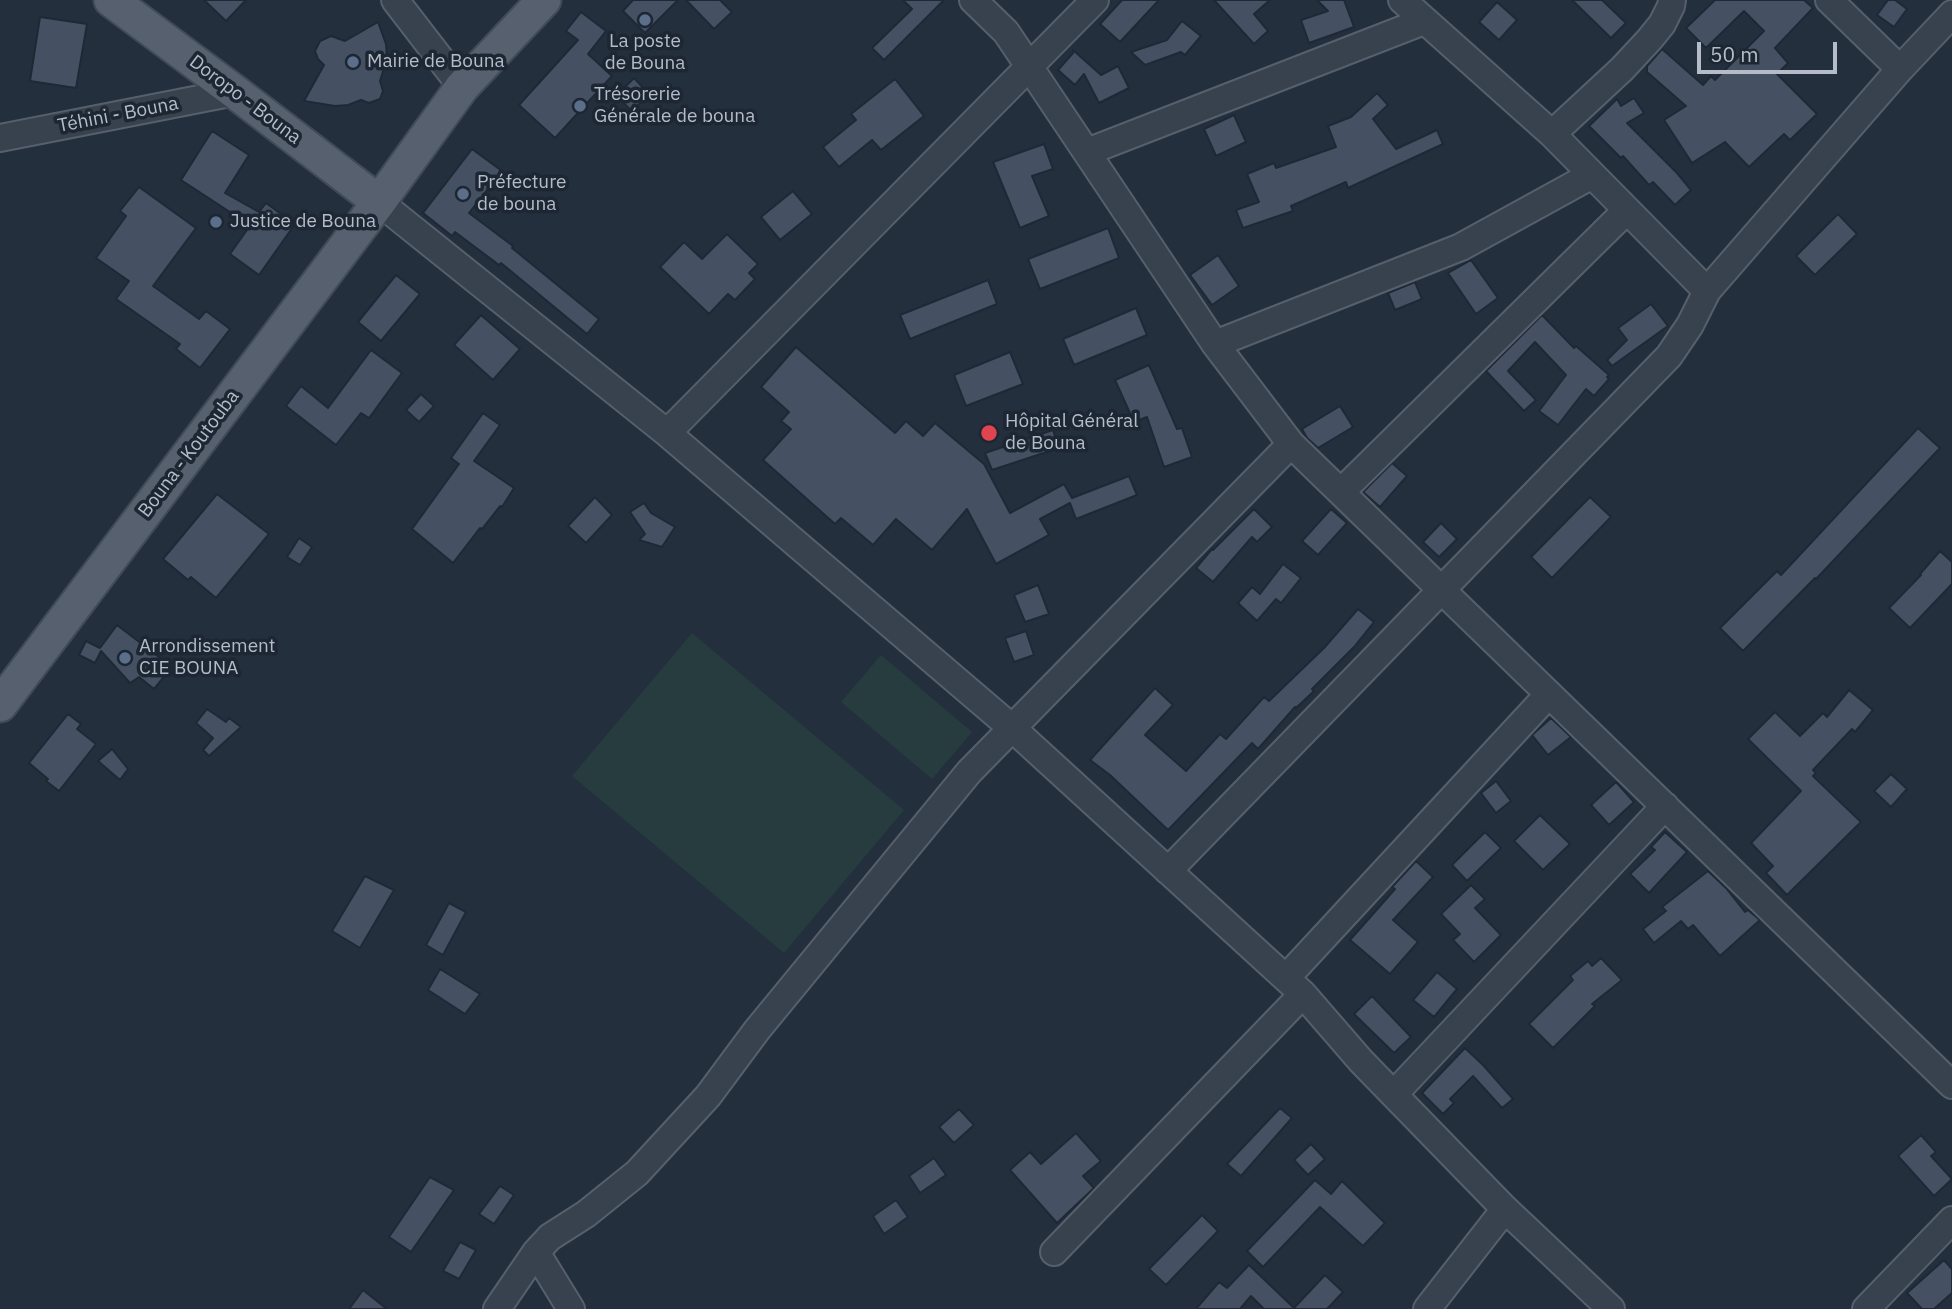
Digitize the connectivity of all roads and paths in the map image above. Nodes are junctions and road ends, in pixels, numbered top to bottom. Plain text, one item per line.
1 (111, 0) edge
2 (395, 0) edge
3 (544, 0) edge
4 (973, 0) edge
5 (1095, 0) edge
6 (1402, 0) edge
7 (1672, 0) edge
8 (1829, 0) edge
9 (1952, 15) edge
10 (1424, 21) junction
11 (1030, 68) junction
12 (1900, 69) junction
13 (462, 87) junction
14 (235, 92) junction
15 (1552, 134) junction
16 (0, 138) edge
17 (1087, 152) junction
18 (1592, 175) junction
19 (379, 202) junction
20 (1626, 211) junction
21 (1707, 291) junction
22 (1215, 344) junction
23 (667, 433) junction
24 (1291, 444) junction
25 (1341, 492) junction
26 (1443, 591) junction
27 (1549, 694) junction
28 (0, 705) edge
29 (1012, 728) junction
30 (1665, 806) junction
31 (1168, 871) junction
32 (1294, 986) junction
33 (1952, 1085) edge
34 (1394, 1094) junction
35 (1505, 1209) junction
36 (1952, 1220) edge
37 (536, 1252) junction
38 (1054, 1252) dead end
39 (497, 1309) edge
40 (571, 1309) edge
41 (1427, 1309) edge
42 (1611, 1309) edge
43 (1866, 1309) edge

1 - 14 main road, Doropo - Bouna
2 - 13 street
3 - 13 main road, Bouna - Koutouba
4 - 11 street
5 - 11 street
6 - 10 street
7 - 15 street
8 - 12 street
9 - 12 street
10 - 15 street
10 - 17 street
11 - 17 street
11 - 23 street
12 - 21 street
13 - 19 main road, Bouna - Koutouba
14 - 16 street, Téhini - Bouna
14 - 19 main road, Doropo - Bouna
15 - 18 street
17 - 22 street
18 - 20 street
18 - 22 street
19 - 23 street
19 - 28 main road, Bouna - Koutouba
20 - 21 street
20 - 25 street
21 - 26 street
22 - 24 street
23 - 29 street
24 - 25 street
24 - 29 street
25 - 26 street
26 - 27 street
26 - 31 street
27 - 30 street
27 - 32 street
29 - 31 street
29 - 37 street
30 - 33 street
30 - 34 street
31 - 32 street
32 - 34 street
32 - 38 street
34 - 35 street
35 - 41 street
35 - 42 street
36 - 43 street
37 - 39 street
37 - 40 street

